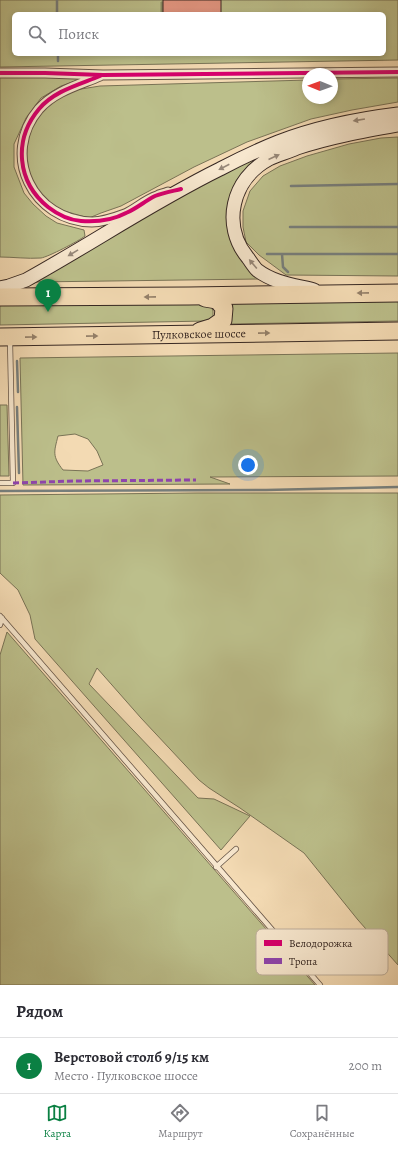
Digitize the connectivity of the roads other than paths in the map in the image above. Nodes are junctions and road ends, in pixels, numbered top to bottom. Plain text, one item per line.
1 (398, 72) edge
2 (0, 74) edge
3 (104, 75) junction
4 (398, 114) edge
5 (398, 125) edge
6 (181, 189) junction
7 (0, 288) edge
8 (398, 293) edge
9 (328, 294) junction
10 (189, 296) junction
11 (0, 297) edge
12 (398, 331) edge
13 (183, 335) junction
14 (5, 337) edge
15 (0, 483) edge
16 (1, 617) edge
17 (0, 625) edge
18 (236, 849) dead end
19 (216, 867) junction
20 (271, 929) edge
21 (311, 975) edge
22 (320, 985) edge

1 - 3 street
2 - 3 street
3 - 6 street
4 -> 6 main road
9 -> 5 main road
6 -> 7 main road
8 -> 9 highway
9 - 10 highway
10 -> 11 highway
10 - 13 highway
13 -> 12 highway, Пулковское шоссе
14 -> 13 highway, Пулковское шоссе
14 - 15 lane
16 - 17 lane
16 - 19 lane
18 - 19 lane
19 - 20 lane
21 - 22 lane

